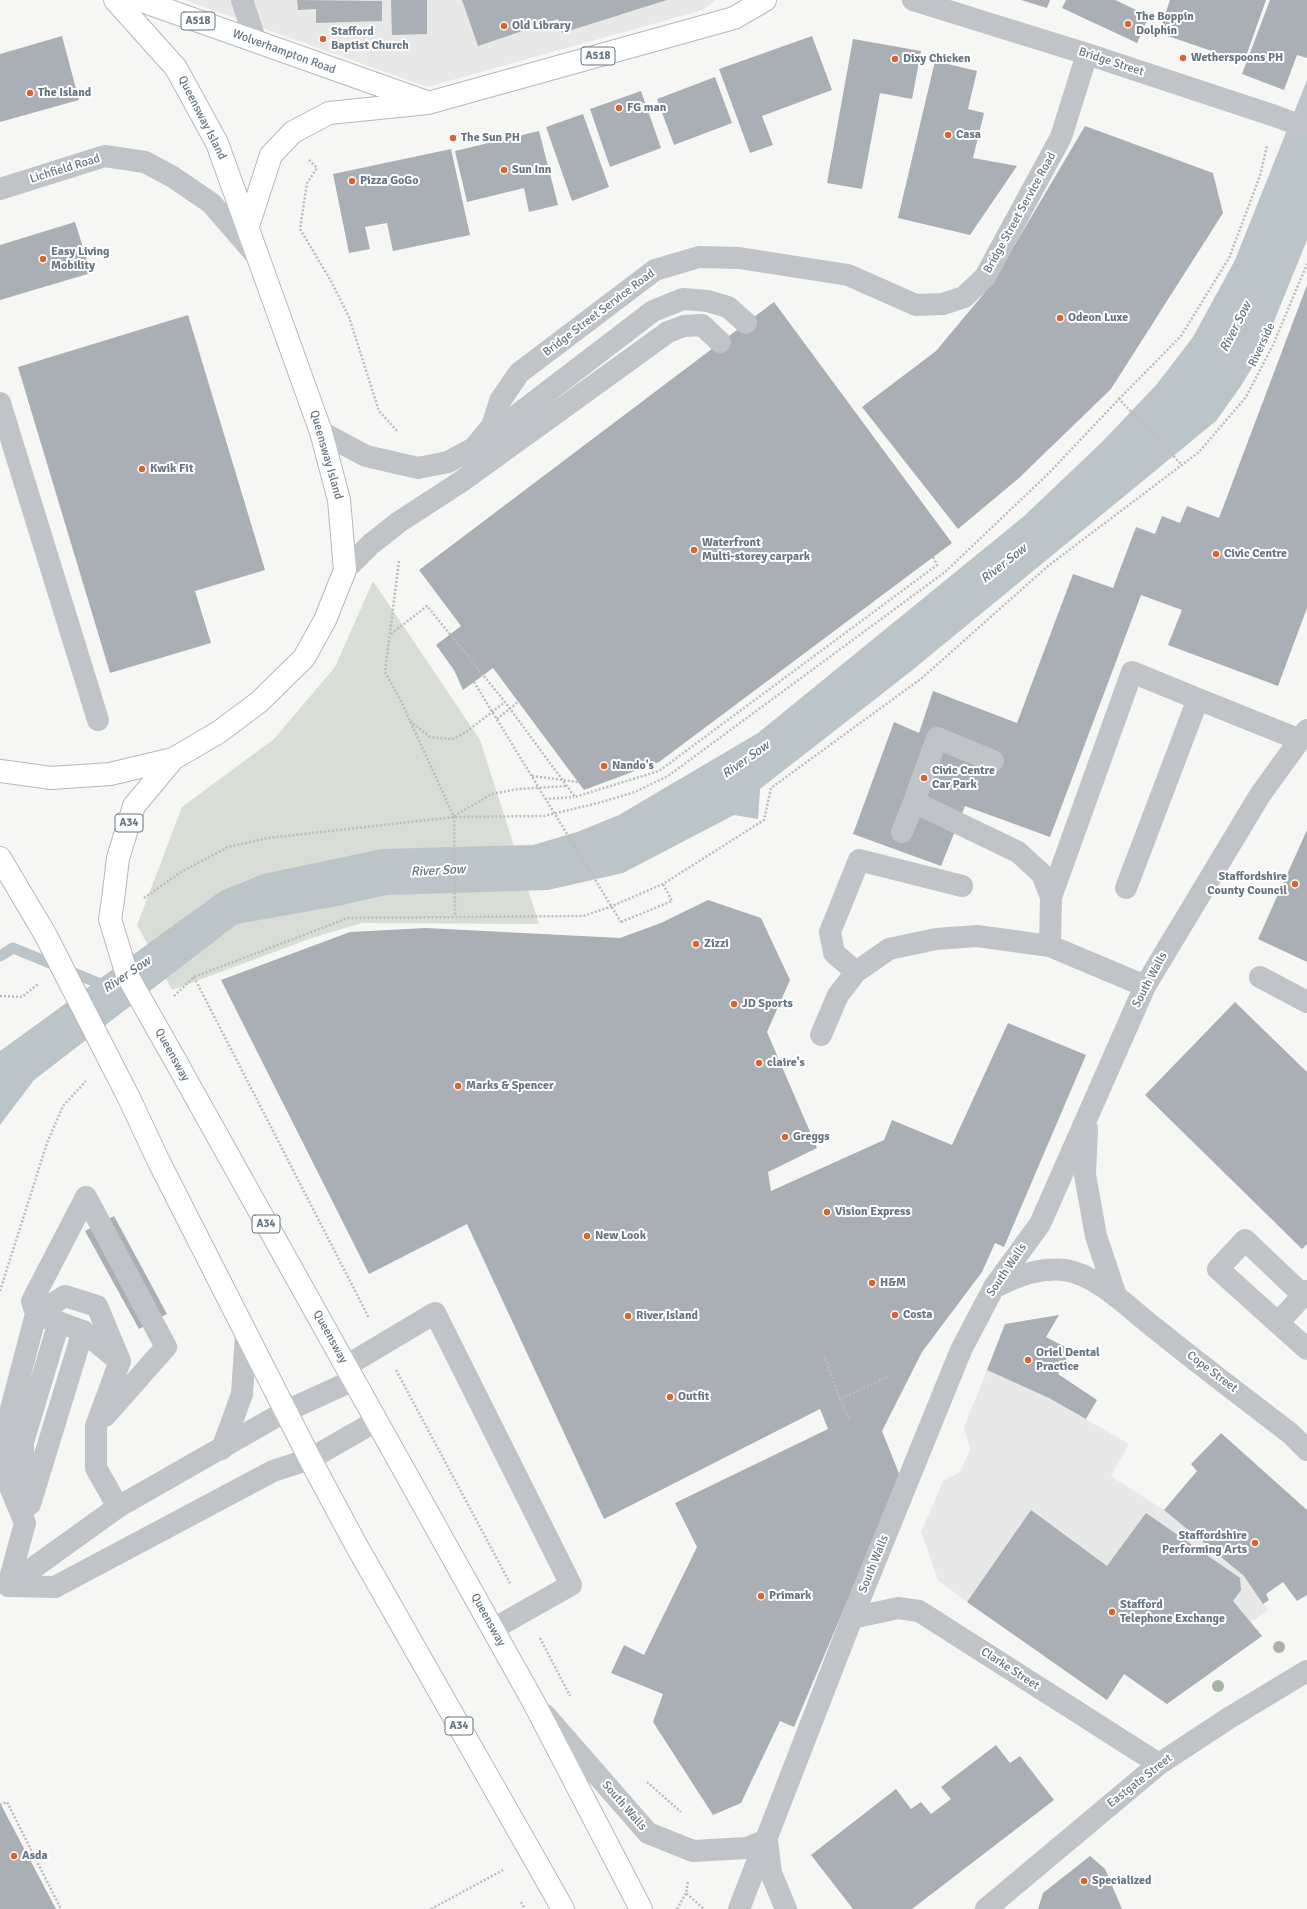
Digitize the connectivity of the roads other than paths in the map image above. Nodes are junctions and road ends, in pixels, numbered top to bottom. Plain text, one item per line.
1 (115, 0) edge
2 (139, 0) edge
3 (242, 0) edge
4 (765, 0) edge
5 (913, 0) edge
6 (256, 42) junction
7 (1087, 54) junction
8 (428, 103) junction
9 (1307, 128) edge
10 (0, 189) edge
11 (248, 226) junction
12 (260, 260) junction
13 (746, 323) dead end
14 (720, 342) dead end
15 (0, 402) edge
16 (321, 432) junction
17 (474, 448) junction
18 (344, 570) junction
19 (1198, 699) junction
20 (98, 720) dead end
21 (1304, 735) edge
22 (173, 759) junction
23 (993, 761) dead end
24 (0, 771) edge
25 (914, 802) junction
26 (902, 832) dead end
27 (0, 858) edge
28 (962, 886) dead end
29 (1126, 888) dead end
30 (1051, 897) junction
31 (1050, 946) junction
32 (856, 972) junction
33 (1260, 977) dead end
34 (1145, 986) junction
35 (1307, 1002) edge
36 (821, 1035) dead end
37 (1087, 1115) junction
38 (994, 1287) junction
39 (1305, 1293) edge
40 (1116, 1296) junction
41 (36, 1314) junction
42 (59, 1322) junction
43 (1278, 1323) junction
44 (83, 1332) junction
45 (246, 1334) junction
46 (1307, 1349) edge
47 (120, 1362) junction
48 (350, 1373) junction
49 (286, 1411) junction
50 (376, 1420) junction
51 (96, 1426) junction
52 (222, 1449) junction
53 (1307, 1450) edge
54 (310, 1459) junction
55 (118, 1507) junction
56 (25, 1523) junction
57 (8, 1586) junction
58 (852, 1618) junction
59 (493, 1629) junction
60 (1307, 1671) edge
61 (534, 1703) junction
62 (1159, 1764) junction
63 (767, 1840) junction
64 (563, 1909) edge
65 (641, 1909) edge
66 (740, 1909) edge
67 (786, 1909) edge
68 (986, 1909) edge

1 - 11 highway, Queensway Island
2 - 6 highway, Wolverhampton Road / A518
3 - 6 street
4 - 8 highway, A518
5 - 7 street, Bridge Street
6 - 8 highway, Wolverhampton Road / A518
7 - 9 street, Bridge Street
7 - 17 street, Bridge Street Service Road
8 - 11 highway, A518
10 - 12 street, Lichfield Road
11 - 12 highway, Queensway Island
12 - 16 highway, Queensway Island
13 - 17 street
14 - 18 street
15 - 20 street
16 - 17 street, Bridge Street Service Road
16 - 18 highway, Queensway Island
18 - 22 highway, Queensway Island
19 - 21 street
19 - 29 street
19 - 30 street
21 - 34 street, South Walls
22 - 24 highway, Queensway Island
22 - 48 highway, Queensway / A34, bridge
23 - 25 street
25 - 26 street
25 - 30 street
27 - 45 highway, A34, bridge
28 - 32 street
30 - 31 street
31 - 32 street
31 - 34 street
32 - 36 street
33 - 35 street
34 - 37 street, South Walls
37 - 38 street, South Walls
37 - 40 street
38 - 40 street, Cope Street
38 - 58 street, South Walls
39 - 43 street
39 - 43 street
40 - 53 street, Cope Street
41 - 42 street
41 - 47 street
41 - 51 street
41 - 56 street
42 - 44 street
42 - 56 street
43 - 46 street
44 - 47 street
44 - 56 street
45 - 49 highway, A34
45 - 52 street
47 - 51 street
48 - 49 street
48 - 50 highway, Queensway / A34
48 - 59 street
49 - 52 street
49 - 54 highway, A34
50 - 54 street
50 - 59 highway, Queensway / A34
51 - 55 street
52 - 55 street
54 - 57 street
54 - 64 highway, A34
55 - 57 street
56 - 57 street
58 - 62 street, Clarke Street
58 - 63 street, South Walls
59 - 61 highway, Queensway / A34
60 - 62 street, Eastgate Street
61 - 63 street, South Walls
61 - 65 highway, Queensway / A34
62 - 68 street, Eastgate Street
63 - 66 street, South Walls
63 - 67 street

